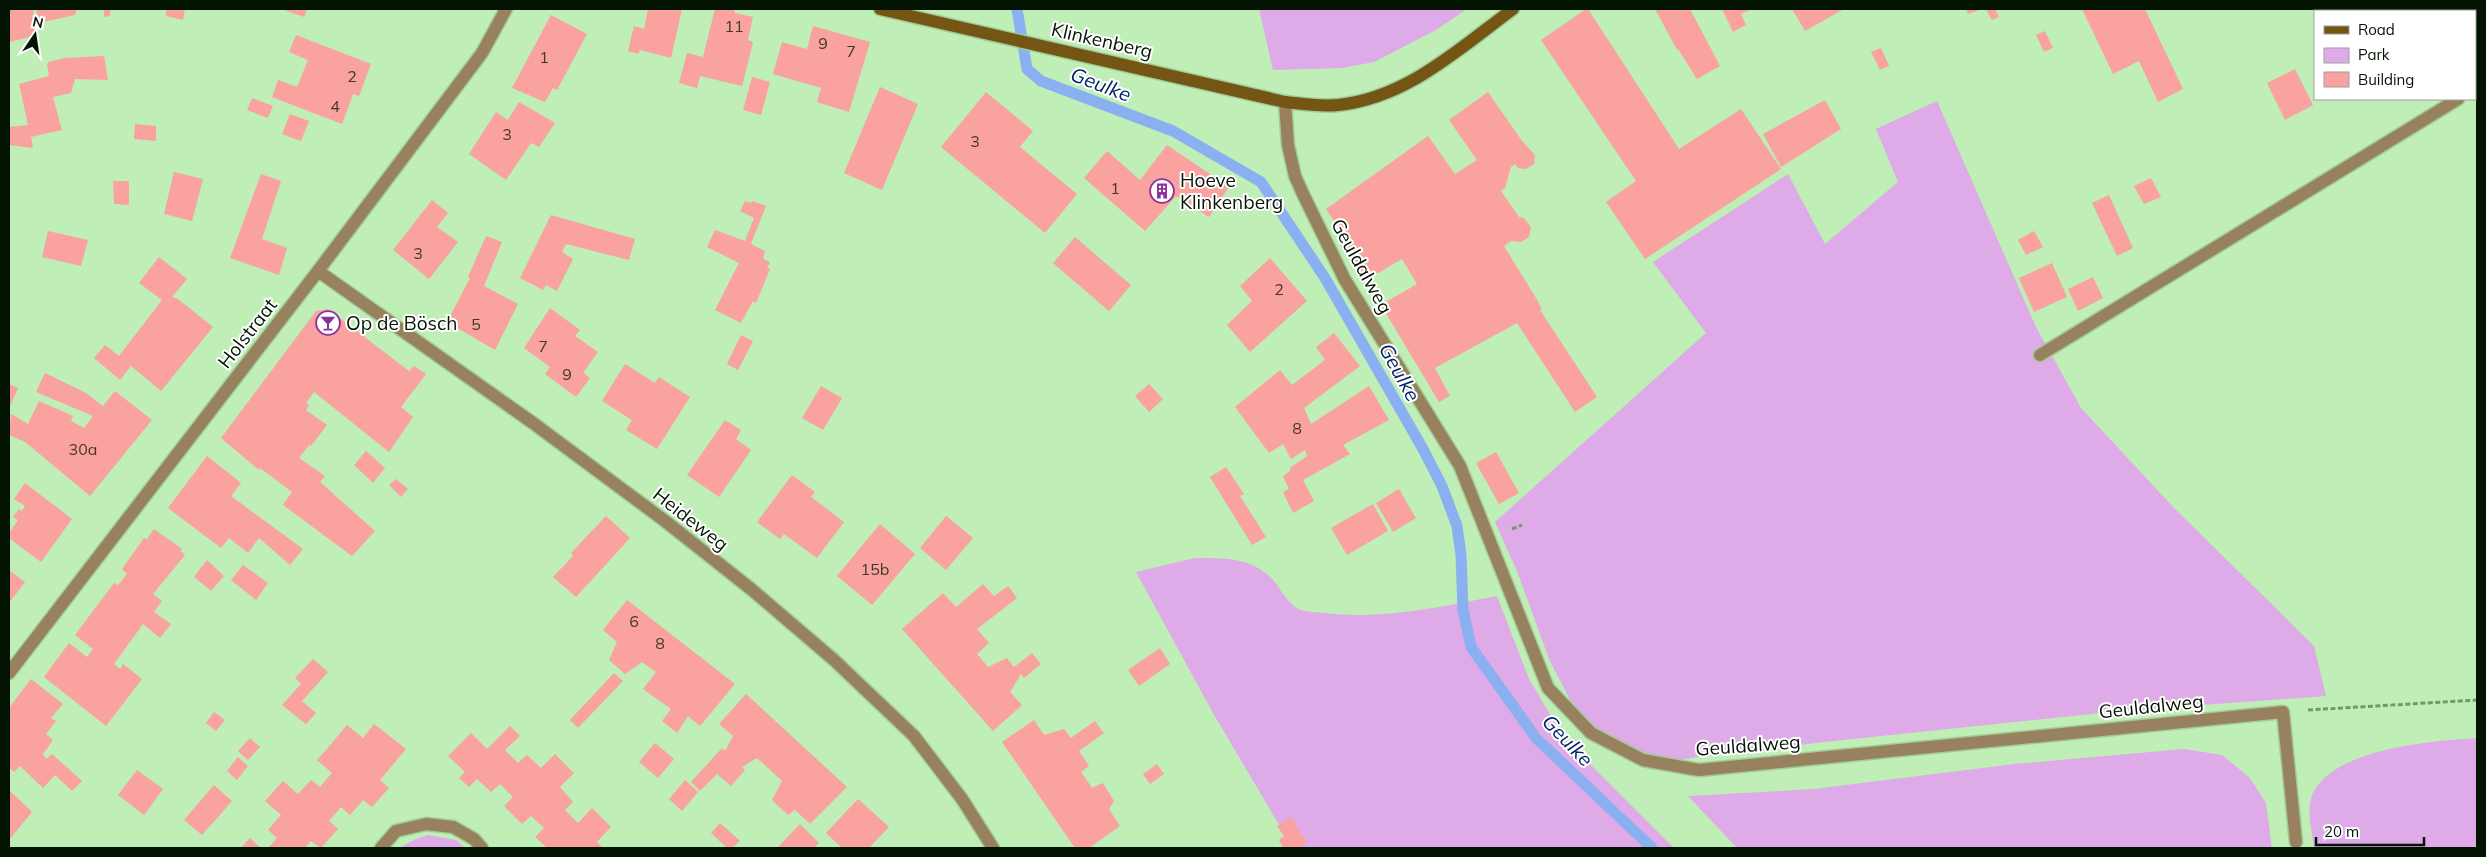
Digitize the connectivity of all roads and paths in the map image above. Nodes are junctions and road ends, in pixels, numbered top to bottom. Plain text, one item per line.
1 (506, 9) edge
2 (880, 9) edge
3 (1513, 9) edge
4 (2456, 100) edge
5 (1285, 102) junction
6 (318, 271) junction
7 (2040, 355) dead end
8 (9, 673) edge
9 (2477, 700) edge
10 (2283, 712) junction
11 (2296, 842) dead end
12 (381, 848) edge
13 (482, 848) edge
14 (993, 848) edge

1 - 6 street, Holstraat
2 - 5 street, Klinkenberg
3 - 5 street, Klinkenberg
4 - 7 street
5 - 10 street, Geuldalweg
6 - 8 street, Holstraat
6 - 14 street, Heideweg
9 - 10 path
10 - 11 street
12 - 13 street

